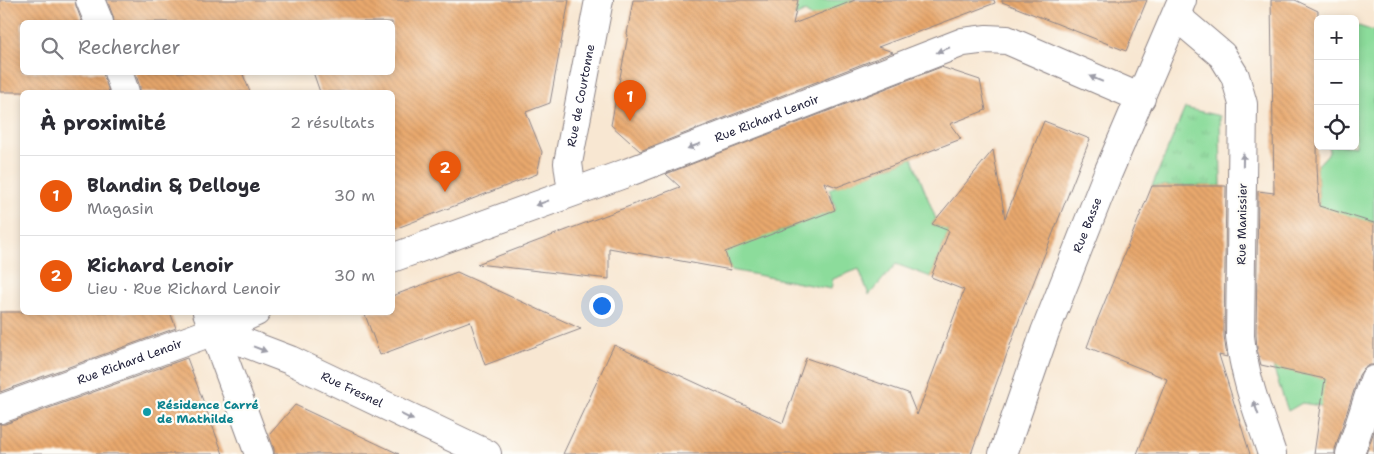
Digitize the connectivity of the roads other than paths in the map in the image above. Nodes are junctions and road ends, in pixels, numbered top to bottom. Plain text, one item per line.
1 (90, 0) edge
2 (599, 0) edge
3 (1179, 8) edge
4 (98, 20) edge
5 (119, 75) edge
6 (124, 90) edge
7 (1141, 98) junction
8 (572, 192) junction
9 (395, 257) edge
10 (242, 315) edge
11 (211, 322) edge
12 (1374, 380) edge
13 (0, 409) edge
14 (259, 454) edge
15 (486, 454) edge
16 (1003, 454) edge
17 (1272, 454) edge
18 (1350, 454) edge

1 - 4 street
2 - 8 street, Rue de Courtonne
3 - 7 street, Rue Basse
17 -> 3 street, Rue Manissier
5 - 6 street
7 -> 8 street, Rue Richard Lenoir
7 - 16 street, Rue Basse
8 -> 9 street, Rue Richard Lenoir
10 - 11 street, Rue Richard Lenoir
11 - 13 street, Rue Richard Lenoir
11 - 14 street
11 -> 15 street, Rue Fresnel
12 - 18 street

